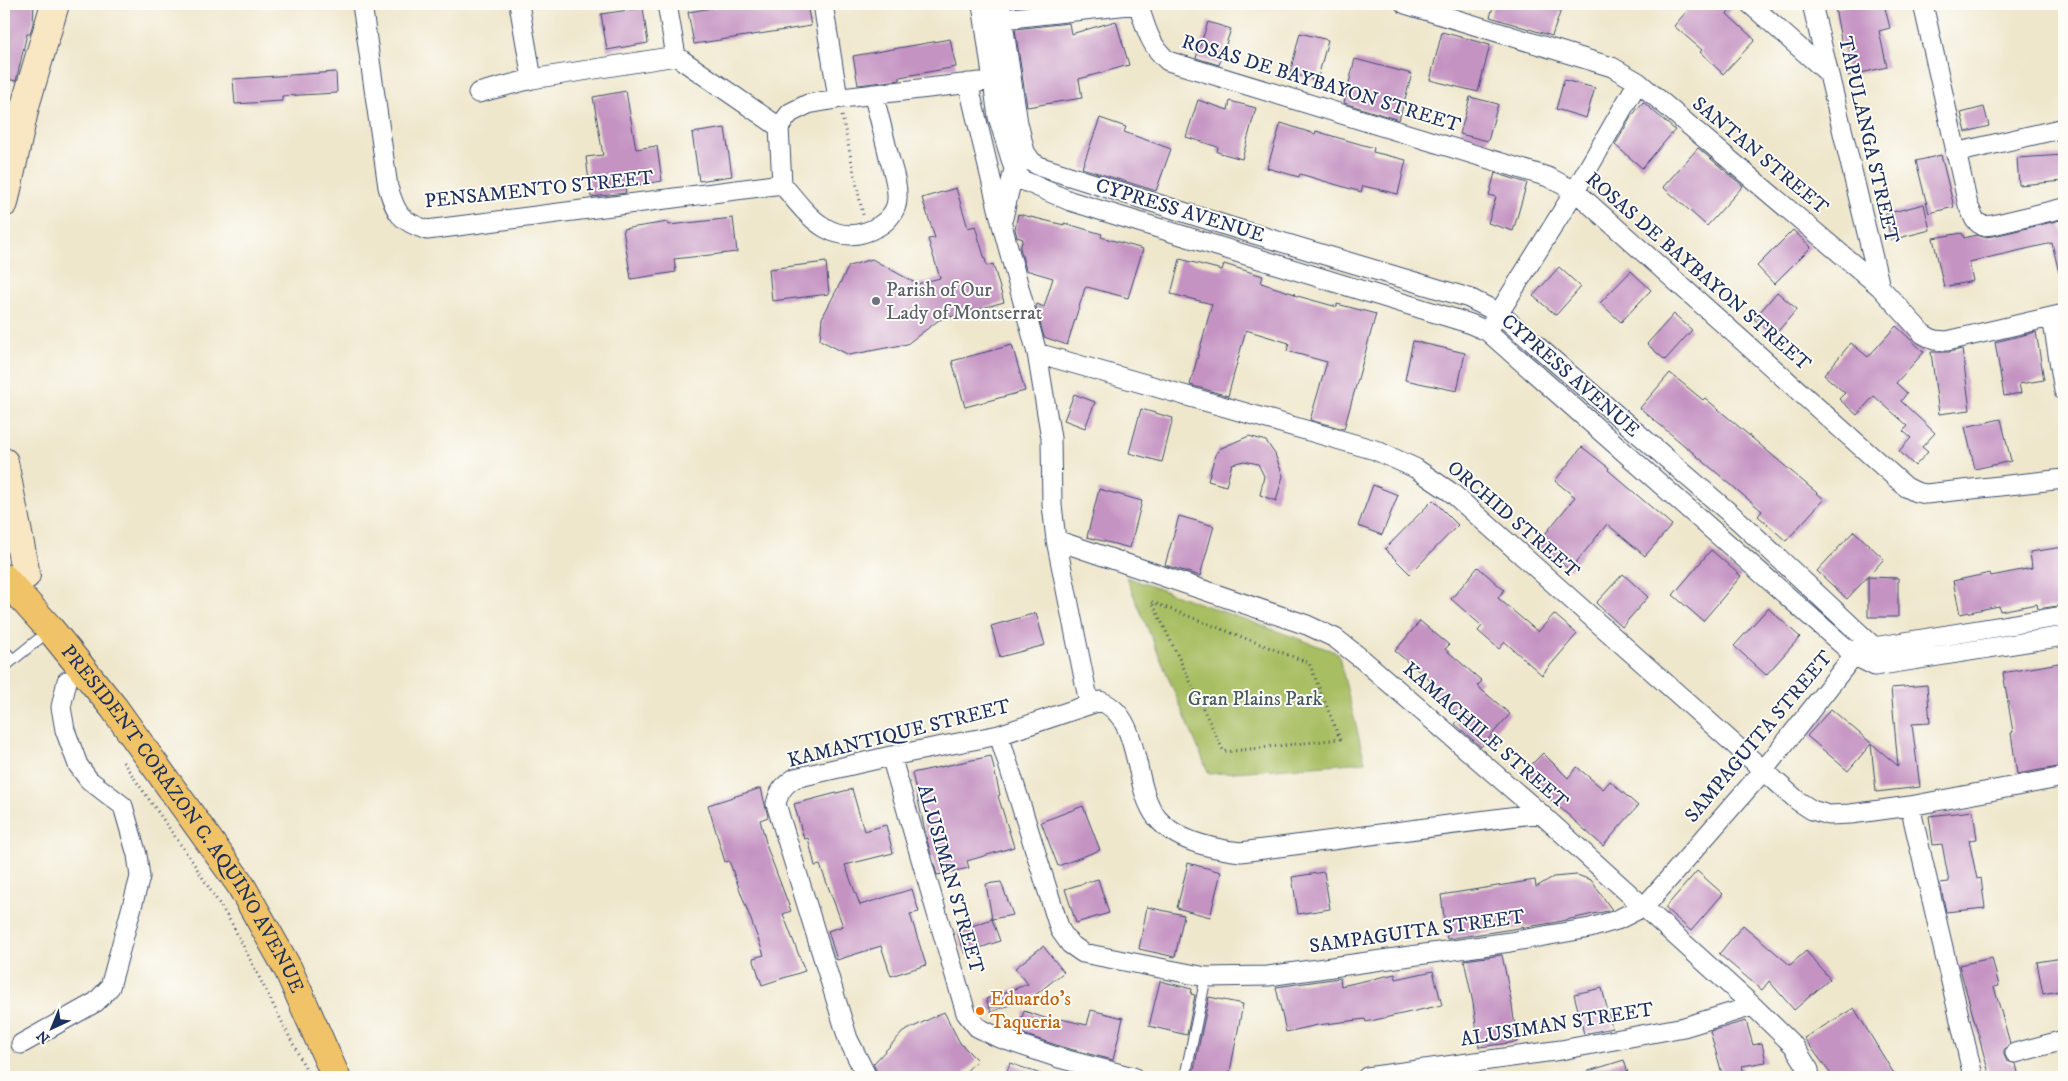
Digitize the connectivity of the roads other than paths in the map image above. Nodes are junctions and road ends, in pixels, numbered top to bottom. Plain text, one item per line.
1 (54, 4) edge
2 (362, 4) edge
3 (519, 4) edge
4 (667, 4) edge
5 (823, 4) edge
6 (982, 4) edge
7 (1138, 4) edge
8 (1405, 4) edge
9 (1750, 4) edge
10 (1812, 4) edge
11 (1923, 4) edge
12 (996, 17) edge
13 (676, 56) junction
14 (1828, 73) junction
15 (532, 79) junction
16 (1003, 79) junction
17 (1638, 82) junction
18 (968, 83) junction
19 (478, 93) dead end
20 (873, 94) junction
21 (838, 98) junction
22 (779, 127) junction
23 (2064, 128) edge
24 (1025, 152) junction
25 (1956, 153) junction
26 (1014, 169) junction
27 (782, 184) junction
28 (1575, 191) junction
29 (4, 203) edge
30 (2064, 208) edge
31 (1002, 225) junction
32 (1231, 227) junction
33 (1225, 248) junction
34 (1880, 287) junction
35 (1499, 313) junction
36 (2058, 315) edge
37 (1487, 331) junction
38 (1037, 353) junction
39 (2064, 391) edge
40 (4, 462) edge
41 (2064, 480) edge
42 (1056, 540) junction
43 (14, 585) edge
44 (2064, 616) edge
45 (53, 633) junction
46 (2064, 636) edge
47 (1866, 640) junction
48 (4, 650) edge
49 (1855, 656) junction
50 (13, 660) junction
51 (4, 667) edge
52 (67, 681) joint
53 (1089, 704) junction
54 (999, 735) junction
55 (891, 756) junction
56 (1763, 771) junction
57 (2064, 777) edge
58 (1910, 806) junction
59 (1540, 813) junction
60 (1645, 906) junction
61 (1206, 977) junction
62 (1753, 1006) junction
63 (2064, 1040) edge
64 (21, 1044) dead end
65 (2014, 1053) dead end
66 (1973, 1076) dead end
67 (336, 1077) edge
68 (868, 1077) edge
69 (1133, 1077) edge
70 (1185, 1077) edge
71 (1366, 1077) edge
72 (1810, 1077) edge

1 - 29 street
2 - 27 street, PENSAMENTO STREET
3 - 15 street
4 - 13 street
5 - 21 street
6 - 12 street
7 - 12 street
7 - 28 street, ROSAS DE BAYBAYON STREET
8 - 17 street, SANTAN STREET
9 - 14 street
10 - 14 street, TAPULANGA STREET
11 - 25 street
12 - 16 street
13 - 15 street
13 - 22 street
14 - 34 street, TAPULANGA STREET
15 - 19 street
16 - 18 street
16 - 24 street
16 - 26 street
17 - 28 street
17 - 34 street, SANTAN STREET
18 - 20 street
18 - 31 street
20 - 21 street
20 - 27 street
21 - 22 street
22 - 27 street
23 - 25 street
24 - 26 street
24 - 32 street, CYPRESS AVENUE
25 - 30 street
26 - 31 street
26 - 33 street, CYPRESS AVENUE
28 - 35 street
28 - 41 street, ROSAS DE BAYBAYON STREET
31 - 38 street
32 - 33 street
32 - 35 street, CYPRESS AVENUE
33 - 37 street, CYPRESS AVENUE
34 - 36 street, SANTAN STREET
35 - 37 street
35 - 47 street, CYPRESS AVENUE
36 - 39 street
37 - 49 street, CYPRESS AVENUE
38 - 42 street
38 - 56 street, ORCHID STREET
40 - 43 street
42 - 53 street
42 - 59 street, KAMACHILE STREET
43 - 45 main road, PRESIDENT CORAZON C. AQUINO AVENUE
44 - 47 street, CYPRESS AVENUE
45 - 50 lane
45 - 52 main road
45 - 67 main road, PRESIDENT CORAZON C. AQUINO AVENUE
46 - 49 street, CYPRESS AVENUE
47 - 49 street, SAMPAGUITA STREET
48 - 50 lane
49 - 56 street, SAMPAGUITA STREET
50 - 51 lane
52 - 64 street
53 - 54 street, KAMANTIQUE STREET
53 - 59 street
54 - 55 street, KAMANTIQUE STREET
54 - 61 street, SAMPAGUITA STREET
55 - 68 street, KAMANTIQUE STREET
55 - 69 street, ALUSIMAN STREET
56 - 58 street, ORCHID STREET
56 - 60 street, SAMPAGUITA STREET
57 - 58 street, ORCHID STREET
58 - 66 street
59 - 60 street, KAMACHILE STREET
60 - 61 street, SAMPAGUITA STREET
60 - 62 street, KAMACHILE STREET
61 - 70 lane
62 - 71 street, ALUSIMAN STREET
62 - 72 street, KAMACHILE STREET
63 - 65 street

